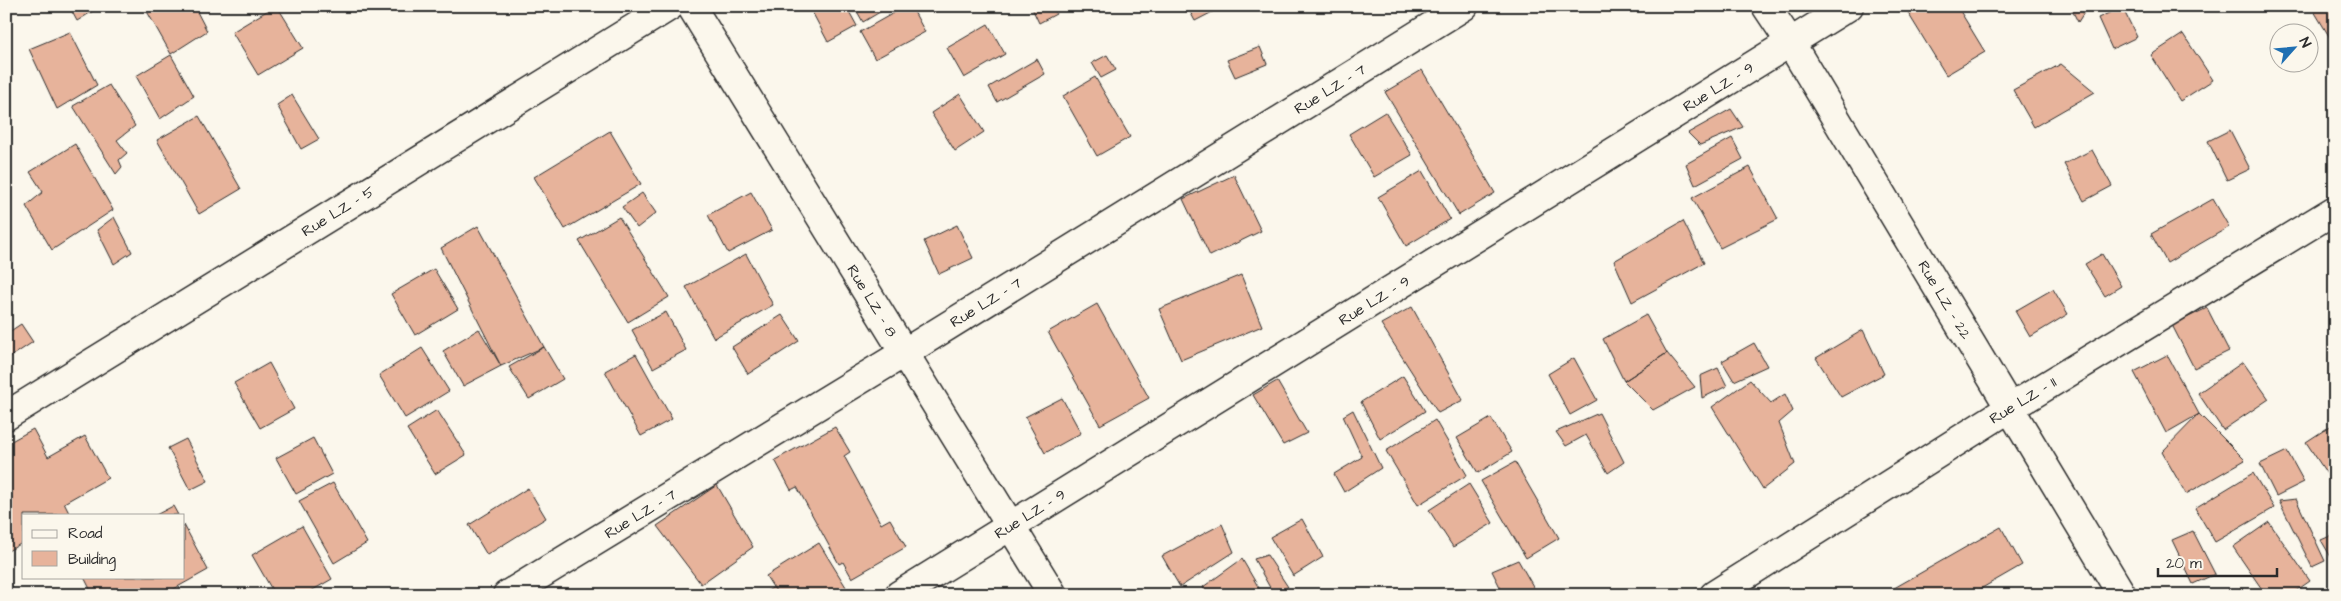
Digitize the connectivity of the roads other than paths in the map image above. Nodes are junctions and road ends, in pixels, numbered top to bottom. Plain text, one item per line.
1 (670, 6) edge
2 (691, 6) edge
3 (1464, 6) edge
4 (1766, 6) edge
5 (1849, 6) edge
6 (1790, 42) junction
7 (2335, 210) edge
8 (904, 353) junction
9 (2010, 408) junction
10 (6, 416) edge
11 (1010, 526) junction
12 (507, 595) edge
13 (899, 595) edge
14 (1053, 595) edge
15 (1714, 595) edge
16 (2122, 595) edge

1 - 10 street, Rue LZ - 5
2 - 8 street, Rue LZ - 8
3 - 8 street, Rue LZ - 7
4 - 6 street, Rue LZ - 22
5 - 6 street, Rue LZ - 9
6 - 9 street, Rue LZ - 22
6 - 11 street, Rue LZ - 9
7 - 9 street, Rue LZ - 11
8 - 11 street, Rue LZ - 8
8 - 12 street, Rue LZ - 7
9 - 15 street, Rue LZ - 11
9 - 16 street, Rue LZ - 22
11 - 13 street, Rue LZ - 9
11 - 14 street, Rue LZ - 8

